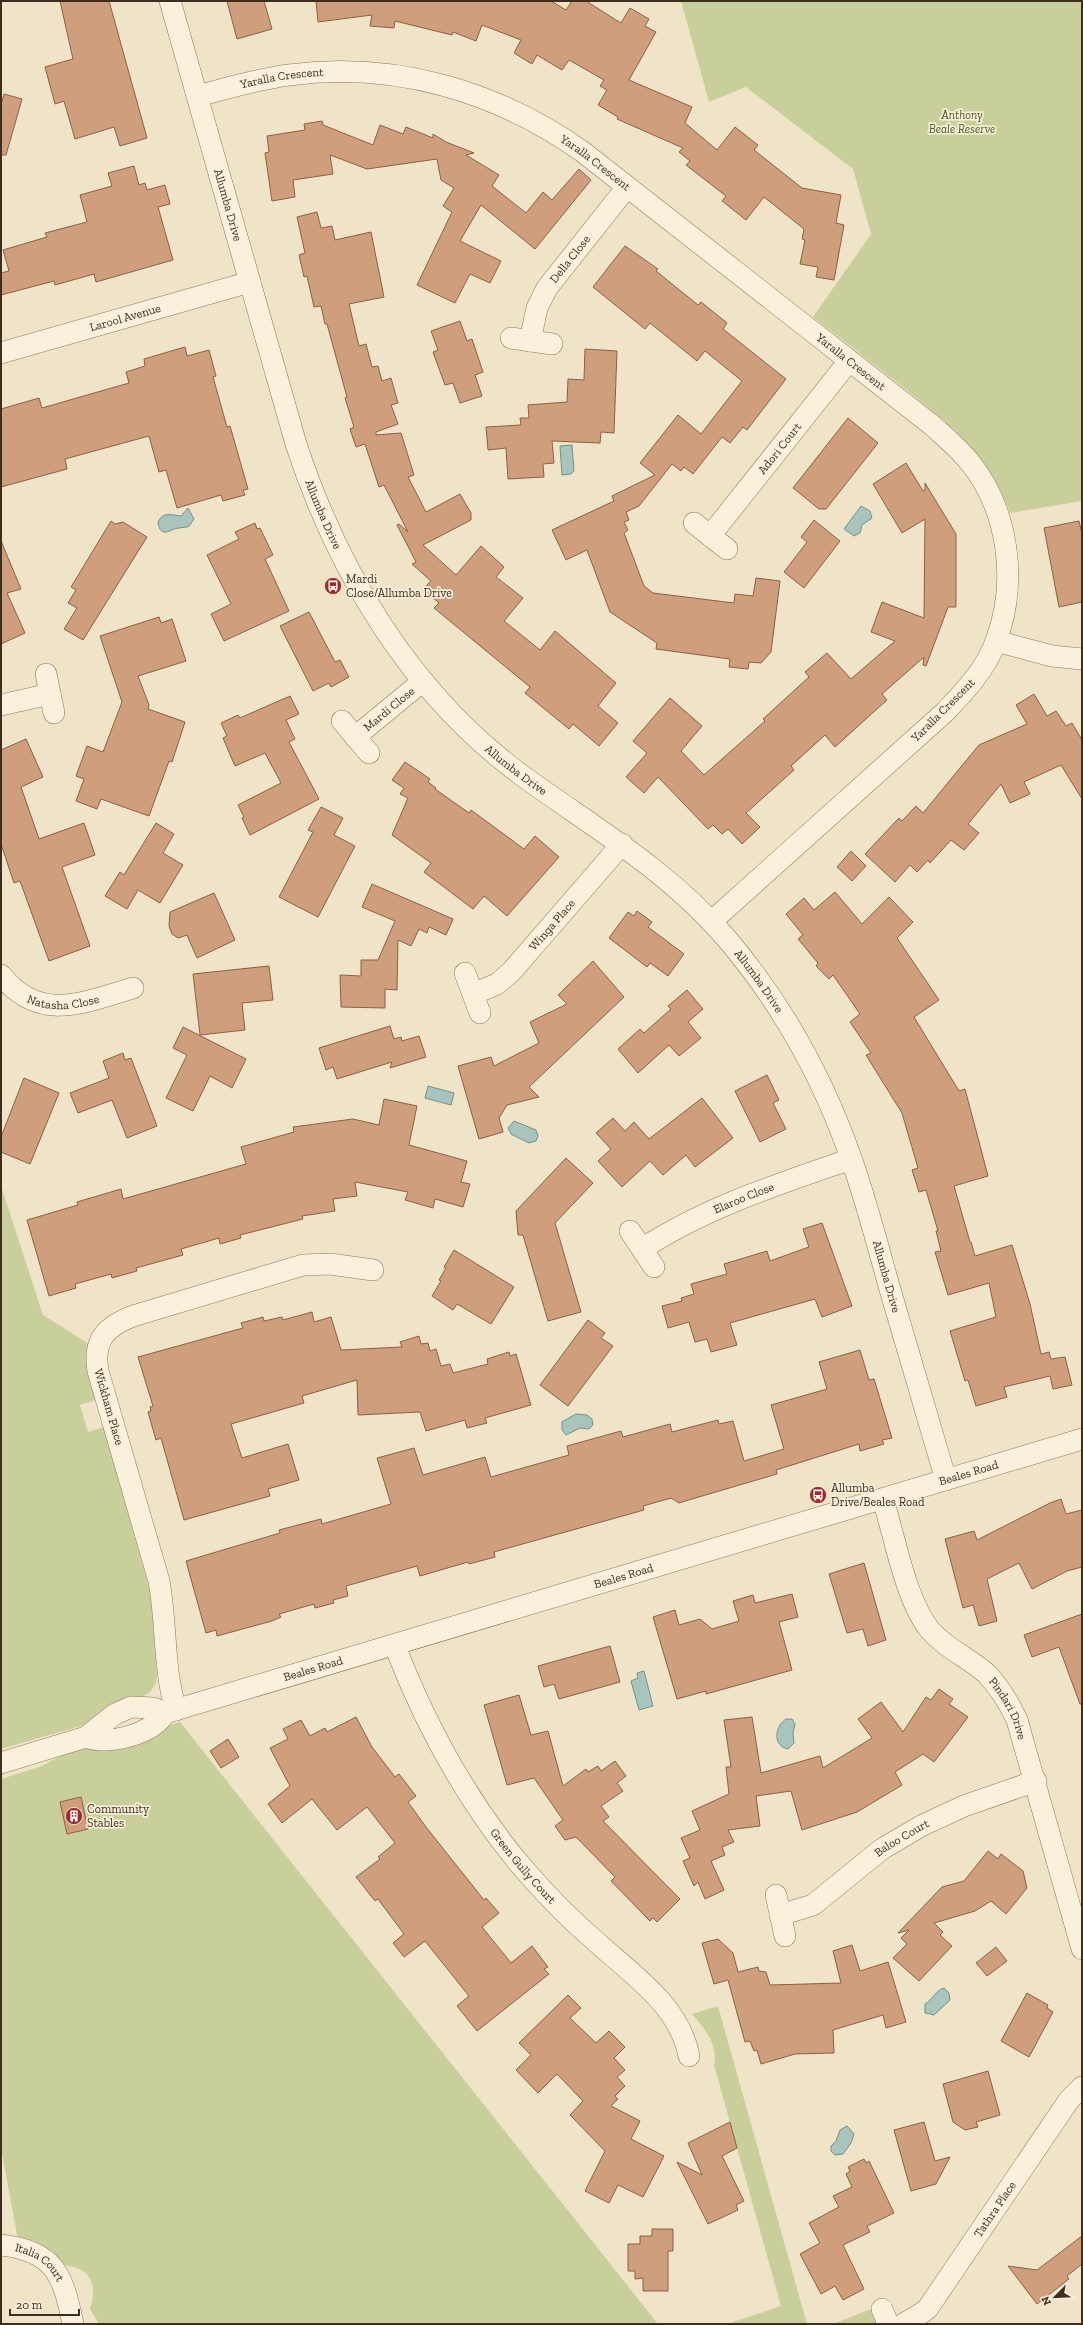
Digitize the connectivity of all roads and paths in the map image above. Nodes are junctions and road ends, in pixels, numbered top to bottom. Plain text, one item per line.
1 (170, 1) edge
2 (198, 96) junction
3 (627, 187) junction
4 (250, 282) junction
5 (552, 344) dead end
6 (1, 353) edge
7 (849, 361) junction
8 (727, 549) dead end
9 (996, 641) junction
10 (1082, 660) edge
11 (423, 681) junction
12 (50, 694) dead end
13 (1, 705) edge
14 (342, 720) dead end
15 (355, 737) junction
16 (369, 753) dead end
17 (622, 844) junction
18 (711, 922) junction
19 (465, 973) dead end
20 (1, 975) edge
21 (133, 988) dead end
22 (851, 1159) junction
23 (630, 1231) dead end
24 (642, 1249) junction
25 (654, 1267) dead end
26 (373, 1270) dead end
27 (1082, 1439) edge
28 (946, 1480) junction
29 (883, 1500) junction
30 (395, 1646) junction
31 (171, 1712) junction
32 (86, 1737) junction
33 (1, 1763) edge
34 (1036, 1781) junction
35 (776, 1895) dead end
36 (780, 1915) junction
37 (785, 1936) dead end
38 (1082, 1949) edge
39 (689, 2056) dead end
40 (1082, 2087) edge
41 (1, 2246) edge
42 (73, 2324) edge
43 (903, 2324) edge

1 - 2 street, Allumba Drive
2 - 3 street, Yaralla Crescent
2 - 4 street, Allumba Drive
3 - 5 street, Della Close
3 - 7 street, Yaralla Crescent
4 - 6 street, Larool Avenue
4 - 11 street, Allumba Drive
7 - 8 street, Adori Court
7 - 9 street, Yaralla Crescent
9 - 10 street
9 - 18 street, Yaralla Crescent
11 - 15 street, Mardi Close
11 - 17 street, Allumba Drive
12 - 13 street
14 - 15 street
15 - 16 street
17 - 18 street, Allumba Drive
17 - 19 street, Winga Place
18 - 22 street, Allumba Drive
20 - 21 street, Natasha Close
22 - 24 street, Elaroo Close
22 - 28 street, Allumba Drive
23 - 24 street
24 - 25 street
26 - 31 street, Wickham Place
27 - 28 street, Beales Road
28 - 29 street, Beales Road
29 - 30 street, Beales Road
29 - 34 street, Pindari Drive
30 - 31 street, Beales Road
30 - 39 street, Green Gully Court
31 - 32 street, Beales Road
31 - 32 street, Beales Road
32 - 33 street, Beales Road
34 - 36 street, Baloo Court
34 - 38 street, Pindari Drive
35 - 36 street
36 - 37 street
40 - 43 street, Tathra Place
41 - 42 street, Italia Court

